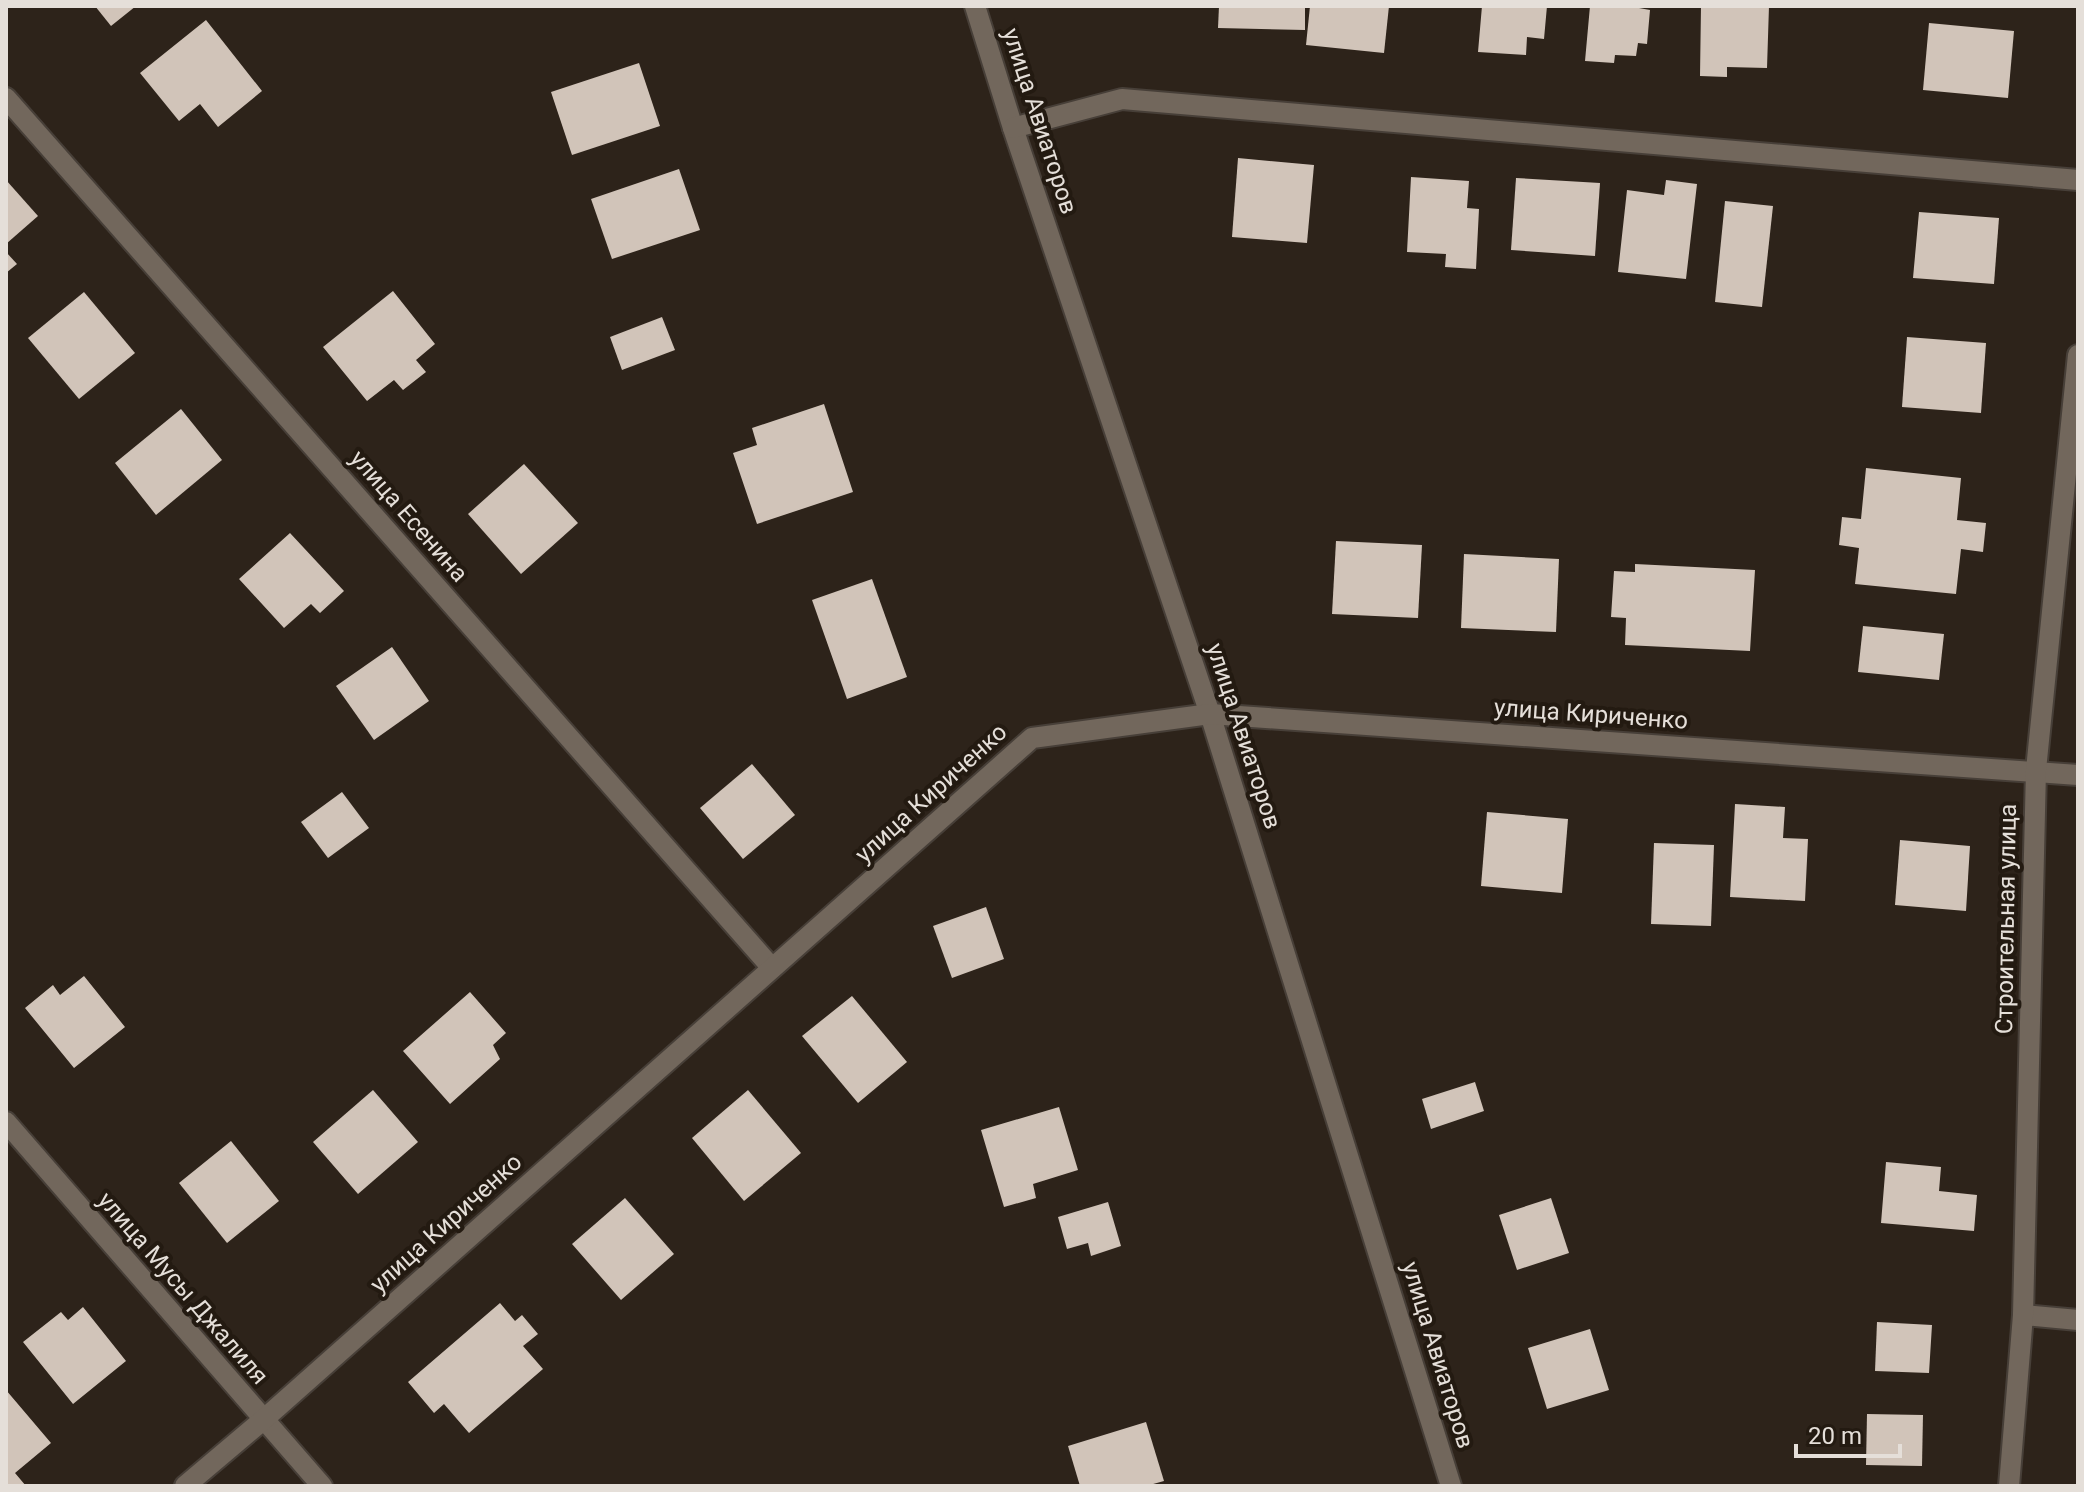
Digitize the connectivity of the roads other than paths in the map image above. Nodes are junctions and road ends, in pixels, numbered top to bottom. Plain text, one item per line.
1 (975, 6) edge
2 (6, 98) edge
3 (1013, 128) junction
4 (2078, 180) edge
5 (2078, 355) edge
6 (1210, 714) junction
7 (2036, 770) junction
8 (2078, 775) edge
9 (772, 968) junction
10 (6, 1122) edge
11 (2023, 1315) junction
12 (2078, 1320) edge
13 (263, 1420) junction
14 (185, 1486) edge
15 (322, 1486) edge
16 (1451, 1486) edge
17 (2009, 1486) edge

1 - 3 street, улица Авиаторов
2 - 9 street, улица Есенина
3 - 4 street
3 - 6 street, улица Авиаторов
5 - 7 street, Строительная улица
6 - 7 street, улица Кириченко
6 - 9 street, улица Кириченко
6 - 16 street, улица Авиаторов
7 - 8 street, улица Кириченко
7 - 11 street, Строительная улица
9 - 13 street, улица Кириченко
10 - 13 street, улица Мусы Джалиля
11 - 12 street
11 - 17 street, Строительная улица
13 - 14 street, улица Кириченко
13 - 15 street, улица Мусы Джалиля

